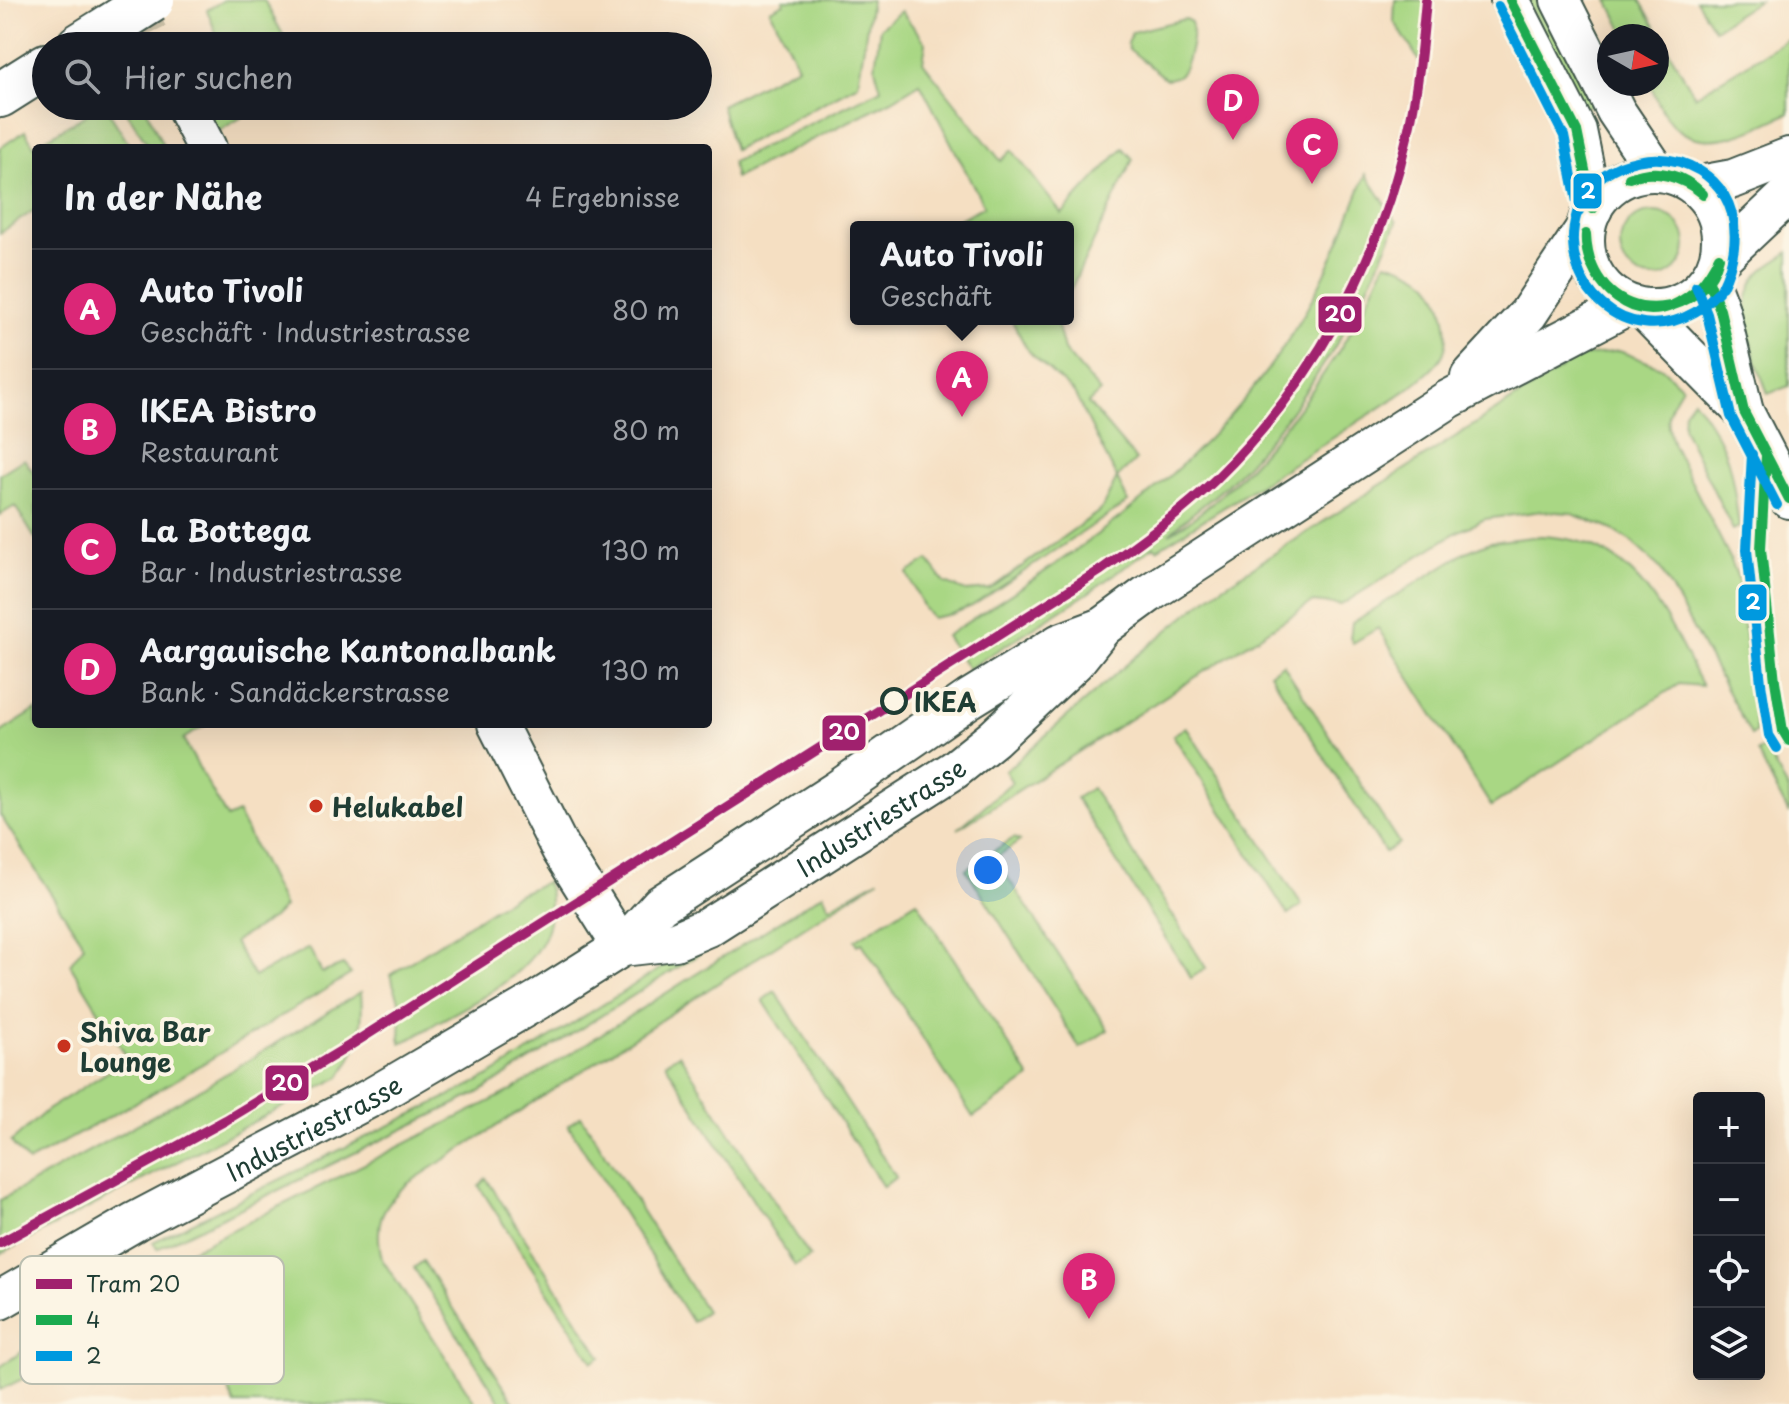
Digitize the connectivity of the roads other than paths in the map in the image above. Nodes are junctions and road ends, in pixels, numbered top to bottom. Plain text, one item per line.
1 (152, 0) edge
2 (1510, 0) edge
3 (1560, 0) edge
4 (101, 32) edge
5 (32, 75) edge
6 (0, 95) edge
7 (192, 120) edge
8 (205, 144) edge
9 (1789, 157) edge
10 (1657, 172) junction
11 (1695, 186) junction
12 (1789, 194) edge
13 (1590, 218) junction
14 (1714, 270) junction
15 (1636, 306) junction
16 (1449, 399) junction
17 (1744, 412) junction
18 (1789, 499) edge
19 (1103, 627) junction
20 (499, 728) edge
21 (622, 947) junction
22 (76, 1256) edge
23 (20, 1288) edge
24 (0, 1300) edge

1 - 4 main road, bridge
2 - 13 street
3 - 10 street
5 - 6 main road
7 - 8 street
9 - 11 street
10 - 11 street
10 - 13 street
11 - 14 street
12 - 14 street
13 - 15 street
13 - 16 street, Industriestrasse
14 - 15 street
14 - 17 street
15 - 16 street, Industriestrasse
15 - 17 street
16 - 19 street, Industriestrasse
17 - 18 street
19 - 21 street, Industriestrasse
19 - 21 street, Industriestrasse
20 - 21 street
21 - 22 street, Industriestrasse
23 - 24 street, Industriestrasse

